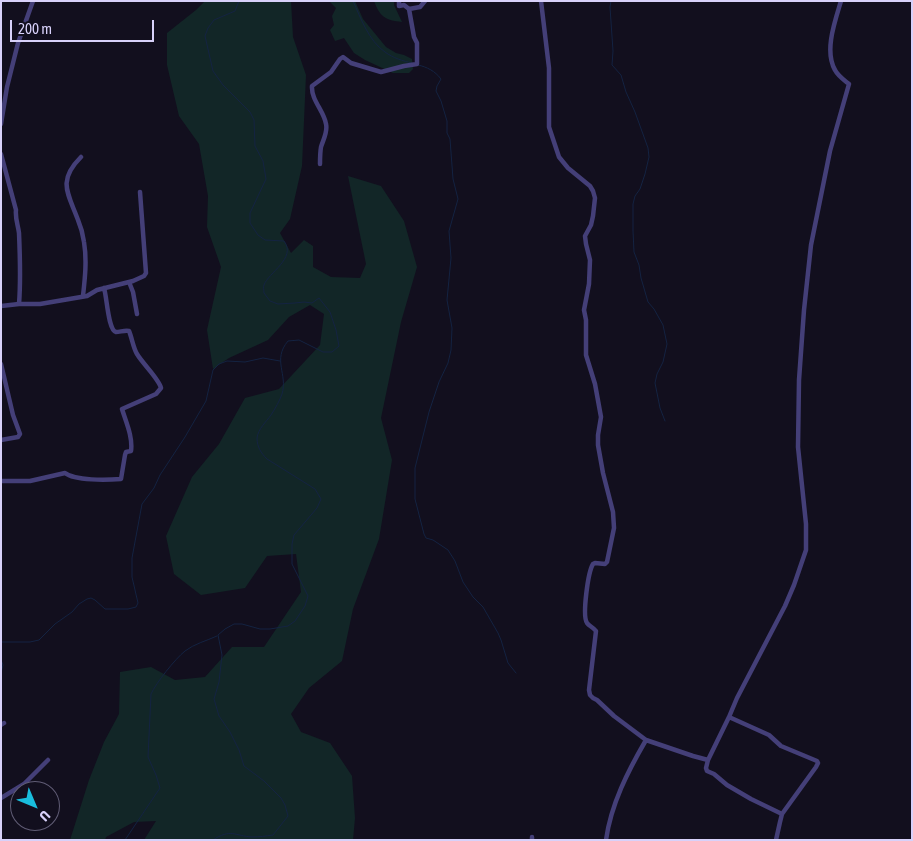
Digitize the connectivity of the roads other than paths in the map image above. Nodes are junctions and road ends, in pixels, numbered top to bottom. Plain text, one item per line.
1 (33, 1) edge
2 (399, 1) edge
3 (425, 1) edge
4 (541, 1) edge
5 (841, 1) edge
6 (409, 9) junction
7 (1, 124) edge
8 (1, 154) edge
9 (81, 157) dead end
10 (320, 164) dead end
11 (140, 192) dead end
12 (129, 282) junction
13 (104, 288) junction
14 (83, 296) junction
15 (19, 304) junction
16 (1, 306) edge
17 (137, 314) dead end
18 (1, 364) edge
19 (1, 440) edge
20 (1, 481) edge
21 (729, 718) junction
22 (646, 740) junction
23 (48, 760) dead end
24 (708, 760) junction
25 (1, 798) edge
26 (782, 814) junction
27 (606, 840) edge
28 (776, 840) edge

1 - 7 street
2 - 6 street
3 - 6 street
4 - 22 street
5 - 21 street
6 - 10 street
8 - 15 street
9 - 14 street
11 - 12 street
12 - 13 street
12 - 17 street
13 - 14 street
13 - 20 street
14 - 15 street
15 - 16 street
18 - 19 street
21 - 24 street
21 - 26 street
22 - 24 street
22 - 27 street
23 - 25 street
24 - 26 street
26 - 28 street

